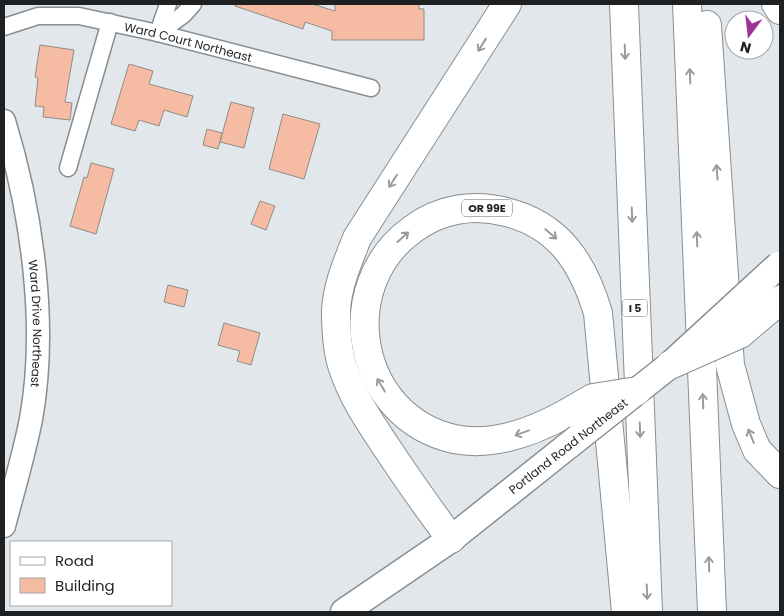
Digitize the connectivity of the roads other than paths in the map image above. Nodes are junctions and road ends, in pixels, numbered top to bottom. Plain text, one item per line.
1 (168, 4) edge
2 (193, 4) edge
3 (507, 4) edge
4 (624, 4) edge
5 (688, 4) edge
6 (706, 4) edge
7 (776, 4) edge
8 (37, 10) edge
9 (780, 10) edge
10 (110, 22) junction
11 (4, 27) edge
12 (158, 33) junction
13 (371, 88) dead end
14 (4, 121) edge
15 (68, 168) dead end
16 (780, 264) edge
17 (780, 300) edge
18 (670, 365) junction
19 (637, 391) junction
20 (780, 474) edge
21 (4, 526) edge
22 (451, 539) junction
23 (344, 612) edge
24 (626, 612) edge
25 (648, 612) edge
26 (712, 612) edge

1 - 12 street
2 - 12 street
3 -> 22 highway
4 -> 25 highway, I 5
26 -> 5 highway
20 -> 6 highway
7 - 9 highway
8 - 10 street, Ward Court Northeast
8 - 11 street, Ward Court Northeast
10 - 12 street, Ward Court Northeast
10 - 15 street
12 - 13 street, Ward Court Northeast
14 - 21 main road, Ward Drive Northeast
16 - 18 main road, Portland Road Northeast, bridge
17 - 18 highway, bridge
18 - 19 main road, Portland Road Northeast, bridge
19 - 22 main road, Portland Road Northeast, bridge
19 -> 24 highway, OR 99E, bridge
22 - 23 main road, Portland Road Northeast

